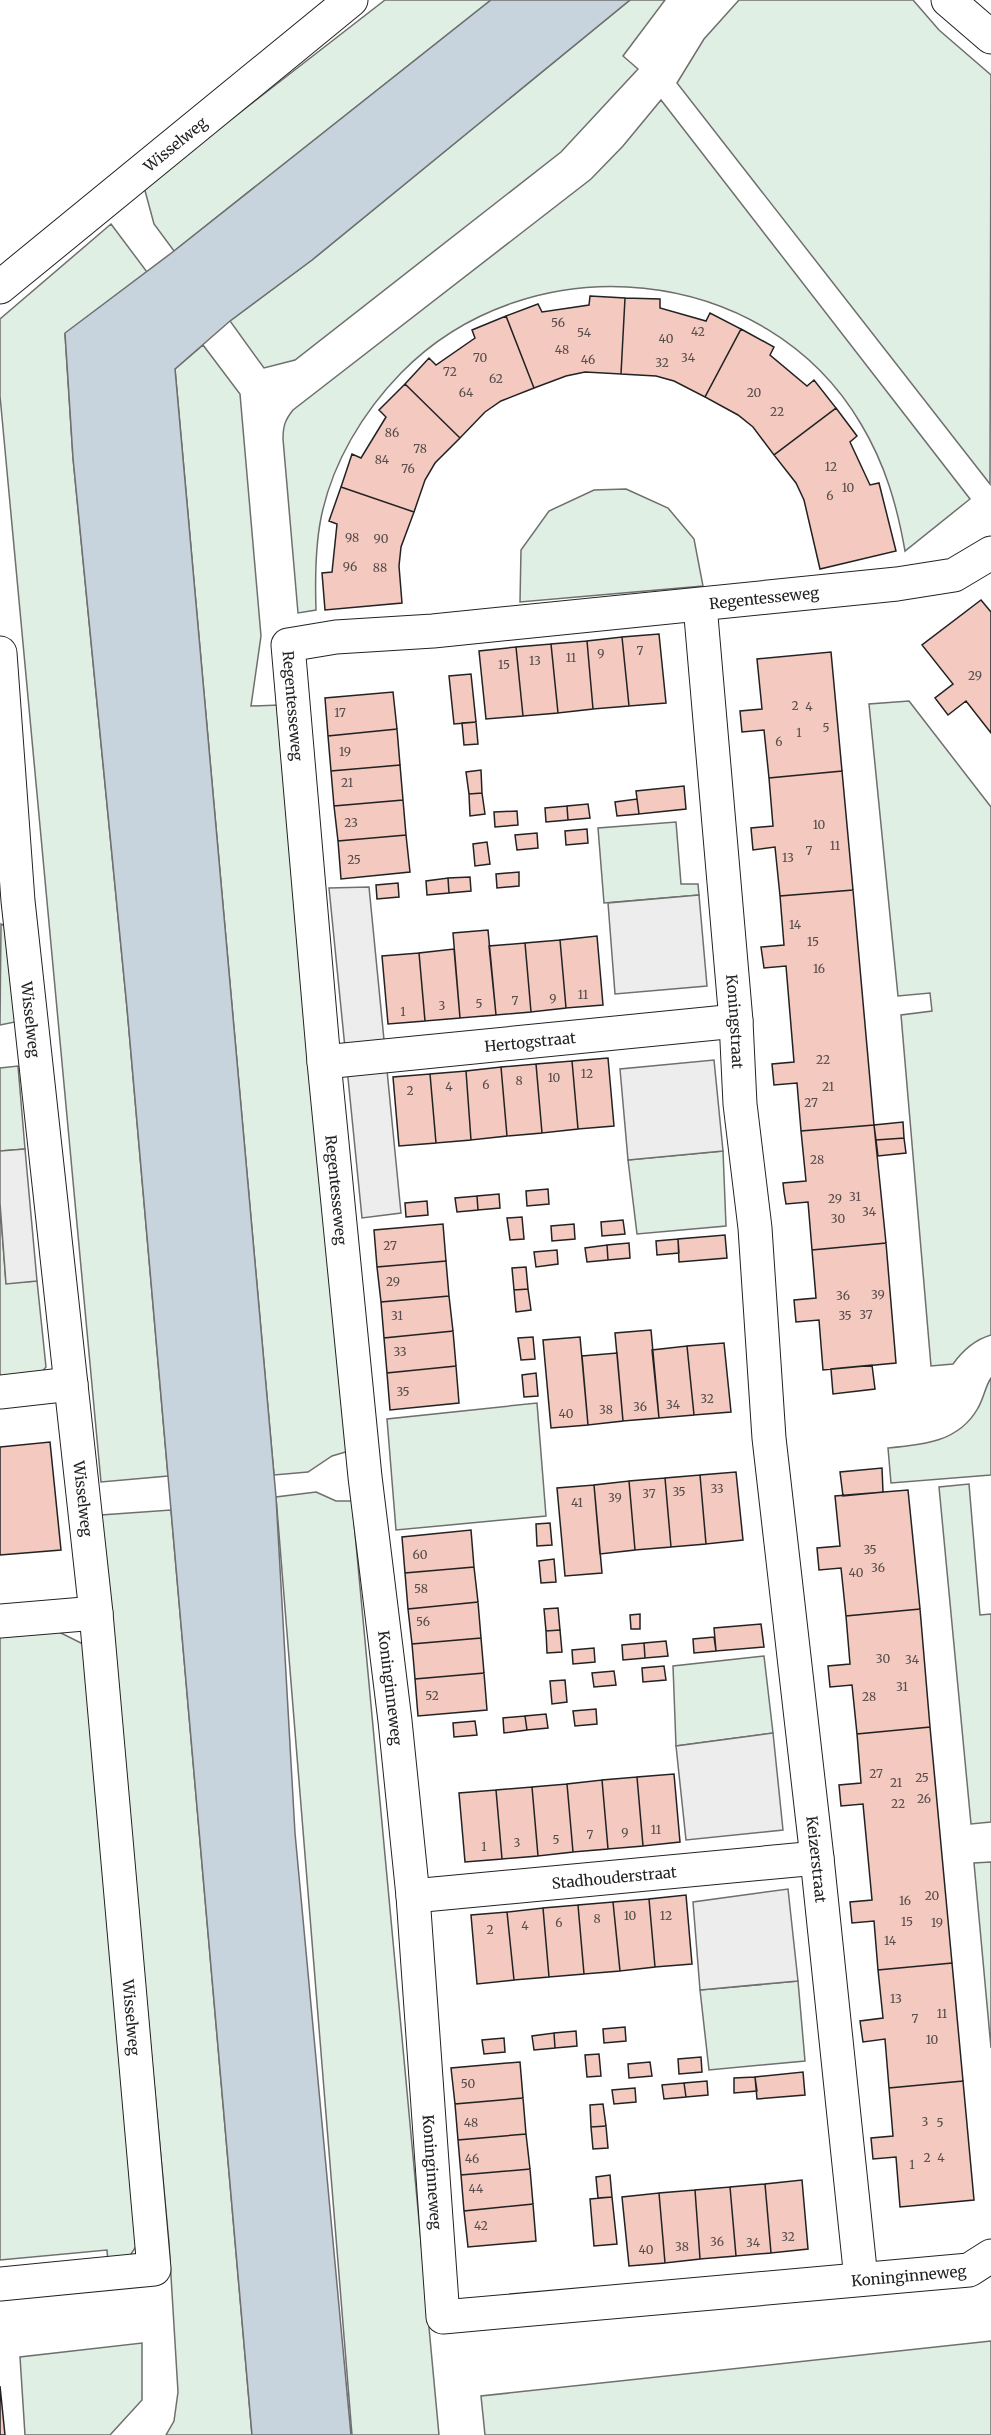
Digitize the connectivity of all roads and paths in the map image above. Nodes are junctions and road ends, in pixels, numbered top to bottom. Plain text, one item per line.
1 (351, 0) edge
2 (948, 0) edge
3 (991, 37) edge
4 (0, 287) edge
5 (991, 553) edge
6 (700, 605) junction
7 (0, 653) edge
8 (736, 1021) junction
9 (324, 1062) junction
10 (71, 1384) junction
11 (0, 1392) edge
12 (769, 1438) joint
13 (365, 1477) joint
14 (96, 1613) junction
15 (0, 1622) edge
16 (817, 1858) junction
17 (413, 1896) junction
18 (991, 2256) edge
19 (861, 2279) junction
20 (0, 2284) edge

1 - 4 street, Wisselweg
2 - 3 street
5 - 6 street, Regentesseweg
6 - 8 street, Koningstraat
6 - 9 street, Regentesseweg
7 - 10 street, Wisselweg
8 - 9 street, Hertogstraat
8 - 12 street, Koningstraat
9 - 13 street, Regentesseweg
10 - 11 street
10 - 14 street, Wisselweg
12 - 16 street, Keizerstraat
13 - 17 street, Koninginneweg
14 - 15 street
14 - 20 street, Wisselweg
16 - 17 street, Stadhouderstraat
16 - 19 street, Keizerstraat
17 - 19 street, Koninginneweg
18 - 19 street, Koninginneweg

